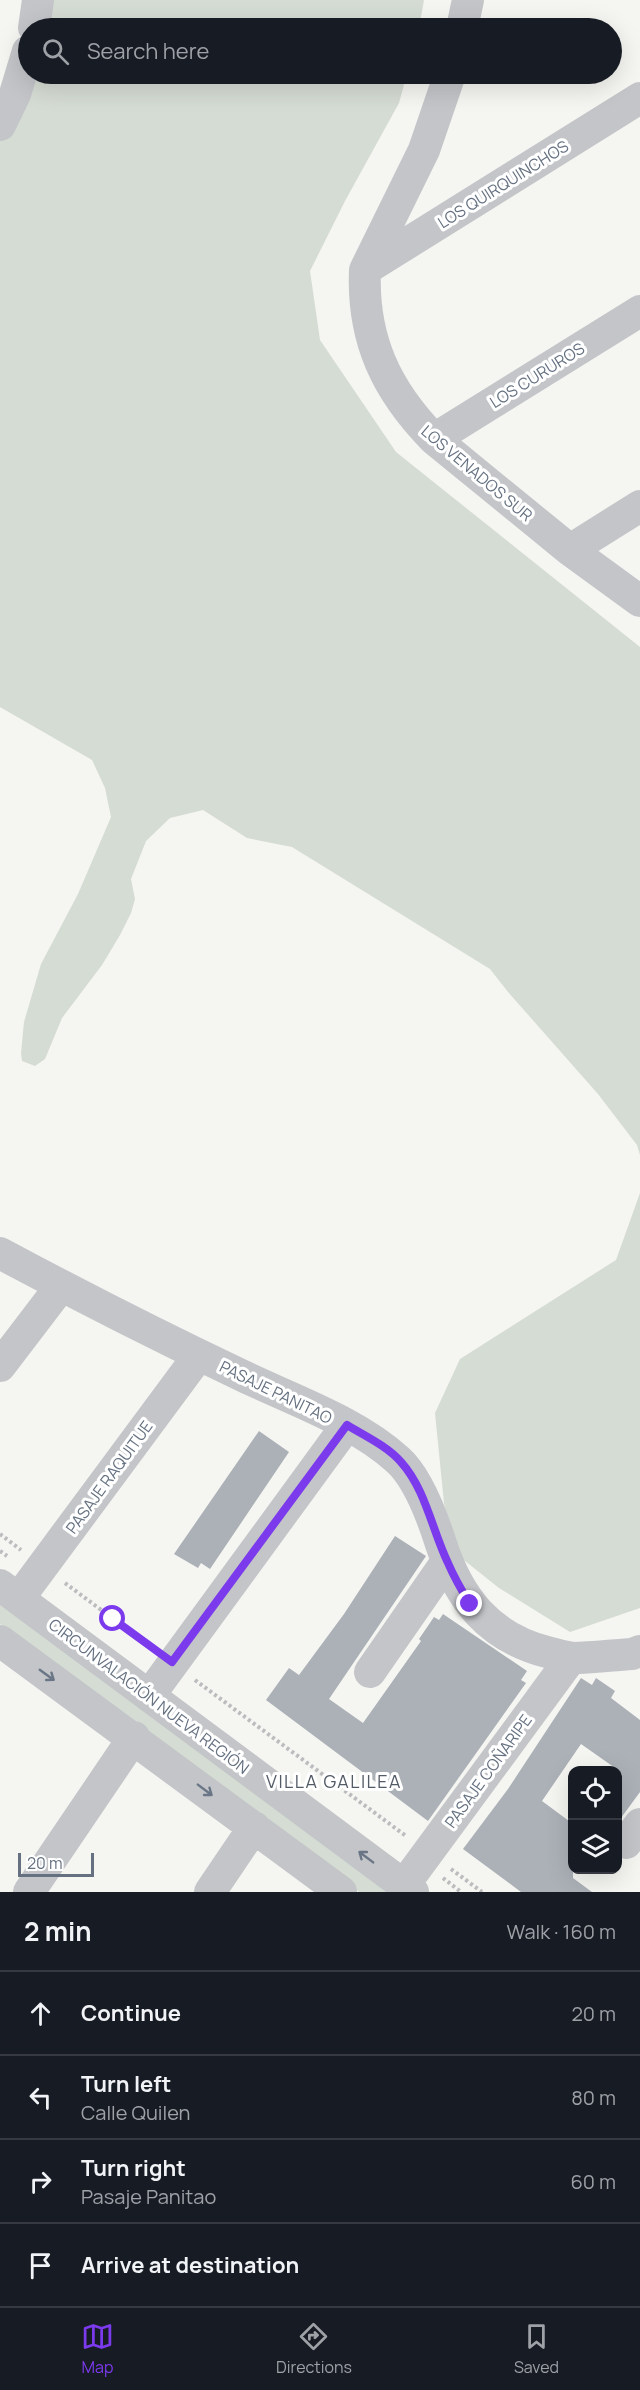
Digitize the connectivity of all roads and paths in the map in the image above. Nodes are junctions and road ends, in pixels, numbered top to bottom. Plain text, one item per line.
1 (38, 0) edge
2 (468, 0) edge
3 (35, 18) edge
4 (464, 18) edge
5 (18, 84) edge
6 (447, 84) edge
7 (640, 98) edge
8 (0, 125) edge
9 (365, 270) junction
10 (640, 311) edge
11 (434, 439) junction
12 (640, 506) edge
13 (570, 550) junction
14 (640, 601) edge
15 (0, 1253) edge
16 (61, 1286) junction
17 (199, 1354) junction
18 (0, 1366) edge
19 (347, 1425) junction
20 (0, 1534) edge
21 (447, 1562) junction
22 (44, 1567) junction
23 (9, 1592) edge
24 (2, 1648) edge
25 (640, 1651) edge
26 (571, 1658) junction
27 (172, 1662) junction
28 (370, 1672) dead end
29 (149, 1696) junction
30 (134, 1737) junction
31 (254, 1827) junction
32 (429, 1852) junction
33 (409, 1888) edge
34 (29, 1892) edge
35 (210, 1892) edge
36 (341, 1892) edge
37 (482, 1892) edge

1 - 3 street
2 - 4 street
5 - 8 street
6 - 9 street, LOS VENADOS SUR
7 - 9 street, LOS QUIRQUINCHOS
9 - 11 street, LOS VENADOS SUR
10 - 11 street, LOS CURUROS
11 - 13 street, LOS VENADOS SUR
12 - 13 street
13 - 14 street, LOS VENADOS SUR
15 - 16 street, PASAJE PANITAO
16 - 17 street, PASAJE PANITAO
16 - 18 street
17 - 19 street, PASAJE PANITAO
17 - 22 street, PASAJE RAQUITUE
19 - 21 street, PASAJE PANITAO
19 - 27 street
20 - 22 path
21 - 26 street, PASAJE PANITAO
21 - 28 street
22 - 23 street, PASAJE RAQUITUE
22 - 27 path
23 - 29 street, CIRCUNVALACIÓN NUEVA REGIÓN
24 -> 30 street
25 - 26 street, PASAJE PANITAO
26 - 32 street, PASAJE COÑARIPE
27 - 29 street
27 - 32 path
33 -> 29 street, CIRCUNVALACIÓN NUEVA REGIÓN
30 -> 31 street
30 - 34 street
31 - 35 street
31 - 36 street
32 - 33 street, PASAJE COÑARIPE
32 - 37 path

